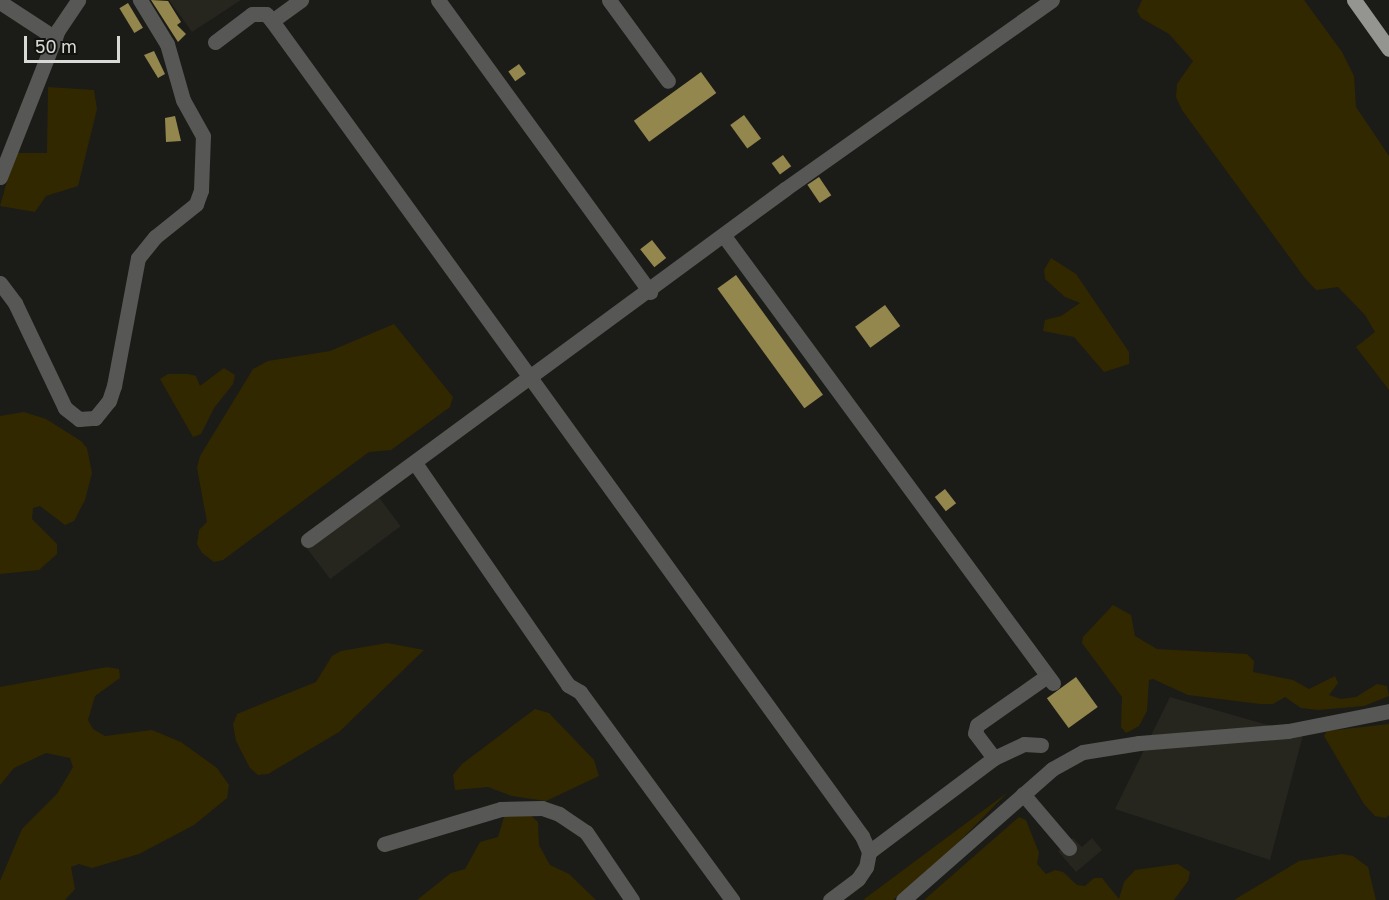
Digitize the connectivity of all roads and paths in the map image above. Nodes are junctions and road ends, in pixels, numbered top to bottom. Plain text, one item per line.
1 (78, 0) edge
2 (141, 0) edge
3 (301, 0) edge
4 (438, 0) edge
5 (609, 0) edge
6 (1354, 0) edge
7 (1049, 1) edge
8 (0, 2) edge
9 (272, 21) junction
10 (55, 38) junction
11 (215, 42) dead end
12 (1389, 49) edge
13 (668, 81) dead end
14 (0, 177) edge
15 (724, 236) junction
16 (0, 283) edge
17 (650, 292) junction
18 (531, 379) junction
19 (415, 463) junction
20 (308, 540) dead end
21 (1389, 711) edge
22 (1041, 745) dead end
23 (994, 758) junction
24 (1023, 795) junction
25 (384, 844) dead end
26 (1069, 848) dead end
27 (869, 852) junction
28 (632, 900) edge
29 (732, 900) edge
30 (830, 900) edge
31 (903, 900) edge

1 - 10 lane
2 - 16 lane
3 - 9 lane
4 - 17 lane
5 - 13 lane
6 - 12 main road
7 - 15 lane
8 - 10 lane
9 - 11 lane
9 - 18 lane
10 - 14 lane
15 - 17 lane
15 - 23 lane
17 - 18 lane
18 - 19 lane
18 - 27 lane
19 - 20 lane
19 - 29 lane
21 - 24 lane
22 - 23 lane
23 - 27 lane
24 - 26 lane
24 - 31 lane
25 - 28 lane
27 - 30 lane

